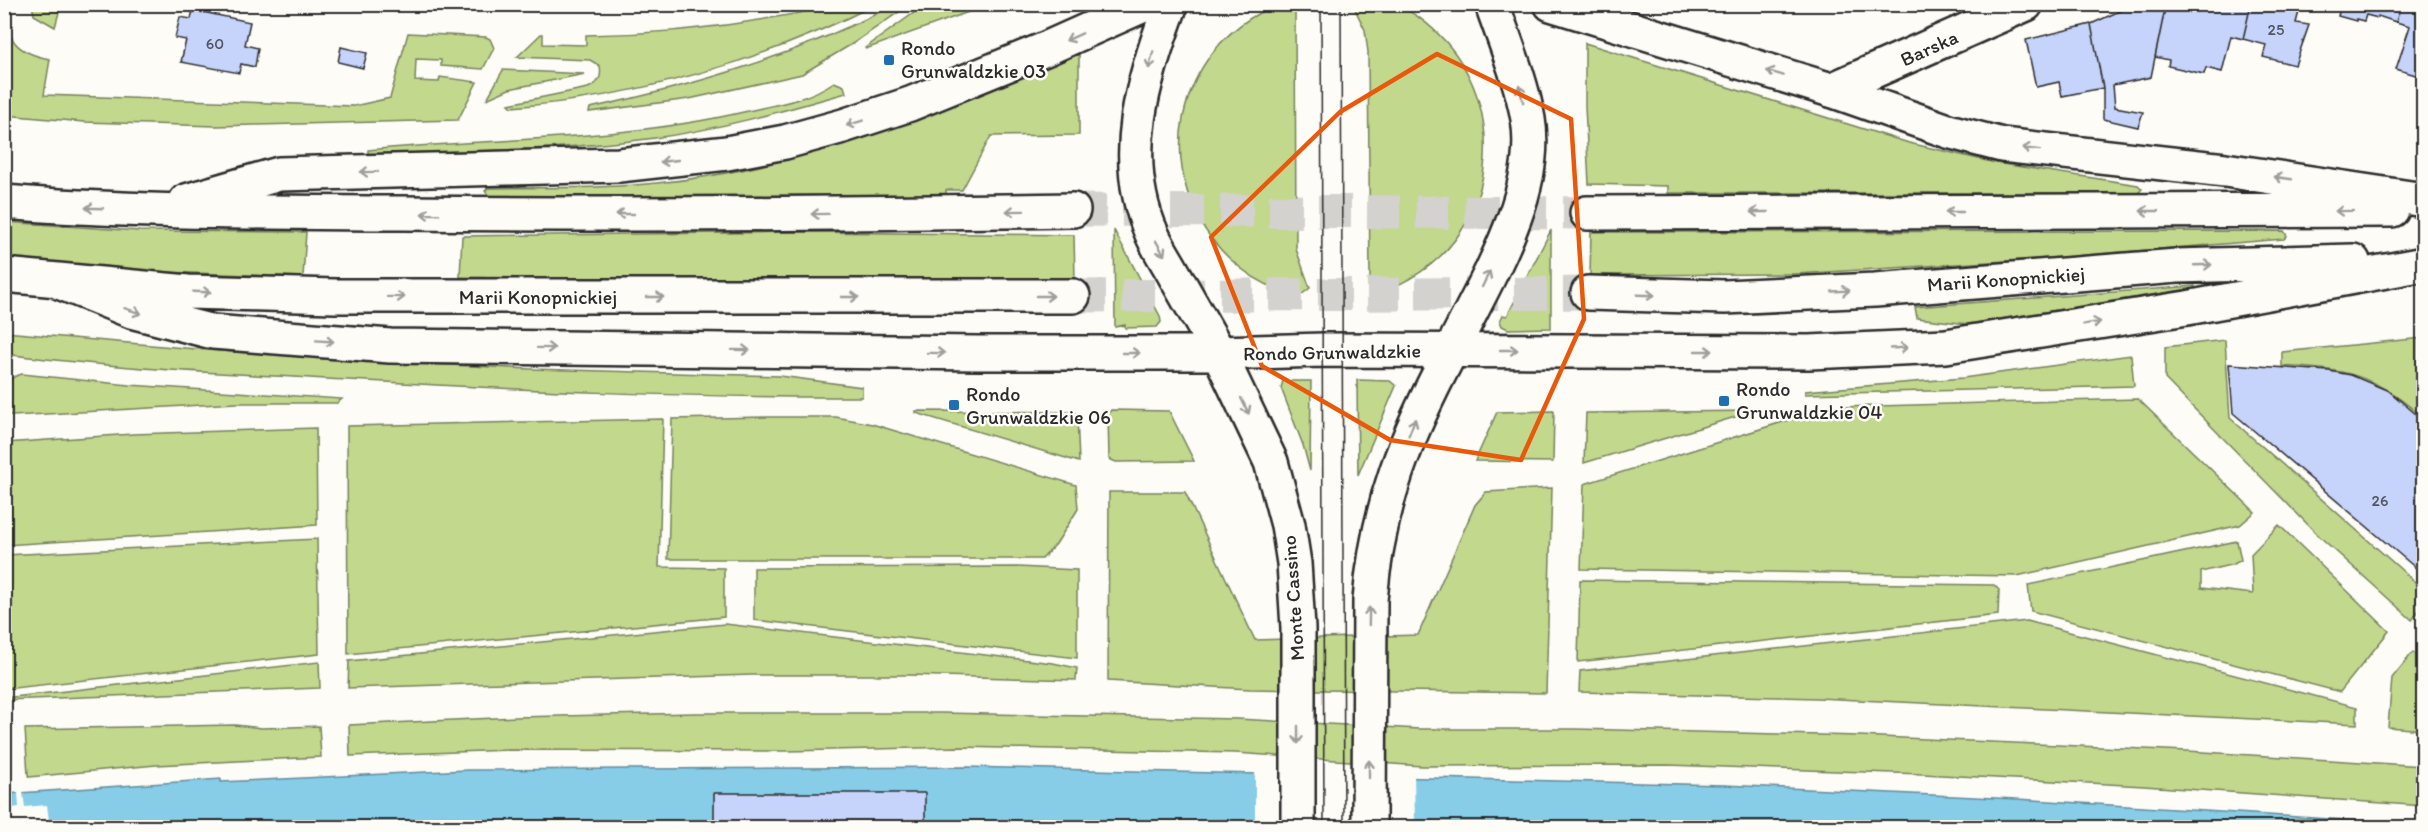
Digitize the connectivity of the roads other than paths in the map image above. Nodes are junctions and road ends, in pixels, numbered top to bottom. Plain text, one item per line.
1 (1146, 4) edge
2 (1171, 4) edge
3 (1492, 4) edge
4 (1551, 4) edge
5 (2026, 4) edge
6 (1831, 90) junction
7 (2424, 200) edge
8 (4, 202) edge
9 (2424, 209) edge
10 (1073, 210) tunnel mouth
11 (153, 211) junction
12 (1587, 213) tunnel mouth
13 (2424, 258) edge
14 (2424, 264) edge
15 (4, 275) edge
16 (59, 282) junction
17 (1588, 293) tunnel mouth
18 (1073, 296) tunnel mouth
19 (1450, 351) junction
20 (1219, 353) junction
21 (1298, 828) edge
22 (1369, 828) edge

1 -> 11 main road
2 -> 20 main road, Rondo Grunwaldzkie
19 -> 3 main road
6 -> 4 main road
5 - 6 main road, Barska
7 -> 6 main road
11 -> 8 main road
9 -> 12 main road
10 -> 11 main road
17 -> 13 main road, Marii Konopnickiej
19 -> 14 main road, Rondo Grunwaldzkie
15 - 16 main road, Marii Konopnickiej
16 -> 18 main road, Marii Konopnickiej
16 -> 20 main road
19 - 20 main road, Rondo Grunwaldzkie
22 -> 19 main road
20 -> 21 main road, Monte Cassino

